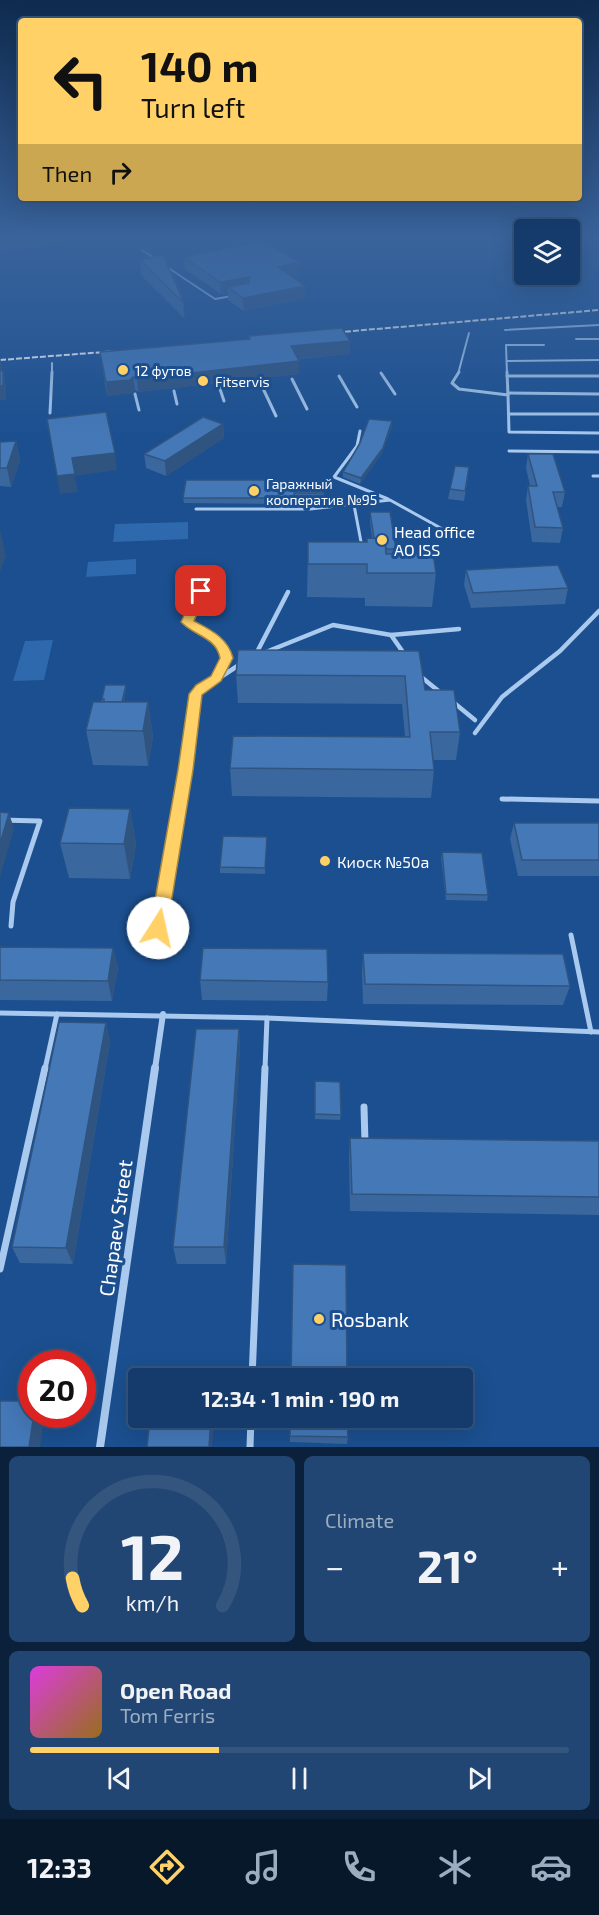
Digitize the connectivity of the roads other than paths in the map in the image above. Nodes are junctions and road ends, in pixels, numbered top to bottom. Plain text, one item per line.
1 (599, 325) edge
2 (505, 330) dead end
3 (469, 333) dead end
4 (576, 339) dead end
5 (599, 339) edge
6 (544, 345) dead end
7 (599, 360) edge
8 (507, 361) junction
9 (52, 363) dead end
10 (381, 373) dead end
11 (507, 375) junction
12 (339, 376) dead end
13 (599, 376) edge
14 (292, 379) dead end
15 (260, 382) dead end
16 (219, 386) dead end
17 (174, 391) dead end
18 (135, 394) dead end
19 (395, 394) dead end
20 (508, 394) junction
21 (599, 394) edge
22 (224, 401) dead end
23 (177, 404) dead end
24 (357, 407) dead end
25 (307, 409) dead end
26 (139, 410) dead end
27 (50, 412) dead end
28 (509, 414) junction
29 (599, 414) edge
30 (276, 416) dead end
31 (360, 430) dead end
32 (599, 433) edge
33 (508, 451) dead end
34 (599, 452) edge
35 (593, 476) dead end
36 (599, 476) edge
37 (390, 500) junction
38 (354, 505) junction
39 (196, 509) dead end
40 (446, 531) dead end
41 (362, 549) edge
42 (201, 591) dead end
43 (288, 592) dead end
44 (599, 611) edge
45 (459, 629) dead end
46 (391, 634) junction
47 (408, 659) edge
48 (245, 662) edge
49 (413, 667) edge
50 (216, 678) junction
51 (443, 694) edge
52 (451, 701) edge
53 (475, 720) dead end
54 (475, 733) dead end
55 (502, 800) dead end
56 (599, 801) edge
57 (0, 820) edge
58 (11, 927) dead end
59 (158, 928) dead end
60 (572, 934) dead end
61 (0, 1012) edge
62 (57, 1014) junction
63 (163, 1014) junction
64 (267, 1018) junction
65 (591, 1032) junction
66 (599, 1032) edge
67 (364, 1107) dead end
68 (377, 1144) edge
69 (0, 1269) edge
70 (252, 1368) edge
71 (250, 1428) edge
72 (100, 1447) edge
73 (250, 1447) edge

1 - 2 lane
3 - 20 lane
4 - 5 lane
6 - 8 lane
7 - 8 lane
8 - 11 lane
9 - 27 lane
10 - 19 lane
11 - 13 lane
11 - 20 lane
12 - 24 lane
14 - 25 lane
15 - 30 lane
16 - 22 lane
17 - 23 lane
18 - 26 lane
20 - 21 lane
20 - 28 lane
28 - 29 lane
28 - 32 lane
31 - 37 lane
33 - 34 lane
35 - 36 lane
37 - 38 lane
37 - 40 lane
38 - 39 lane
38 - 41 lane
42 - 50 lane
43 - 46 lane
44 - 54 lane
45 - 46 lane
46 - 47 lane
48 - 50 lane
49 - 51 lane
50 - 59 lane
52 - 53 lane
55 - 56 lane
57 - 58 lane
60 - 65 lane
61 - 62 lane
62 - 63 lane
62 - 69 lane
63 - 64 lane
63 - 72 street, Chapaev Street
64 - 65 lane
64 - 70 lane
65 - 66 lane
67 - 68 lane
71 - 73 lane

